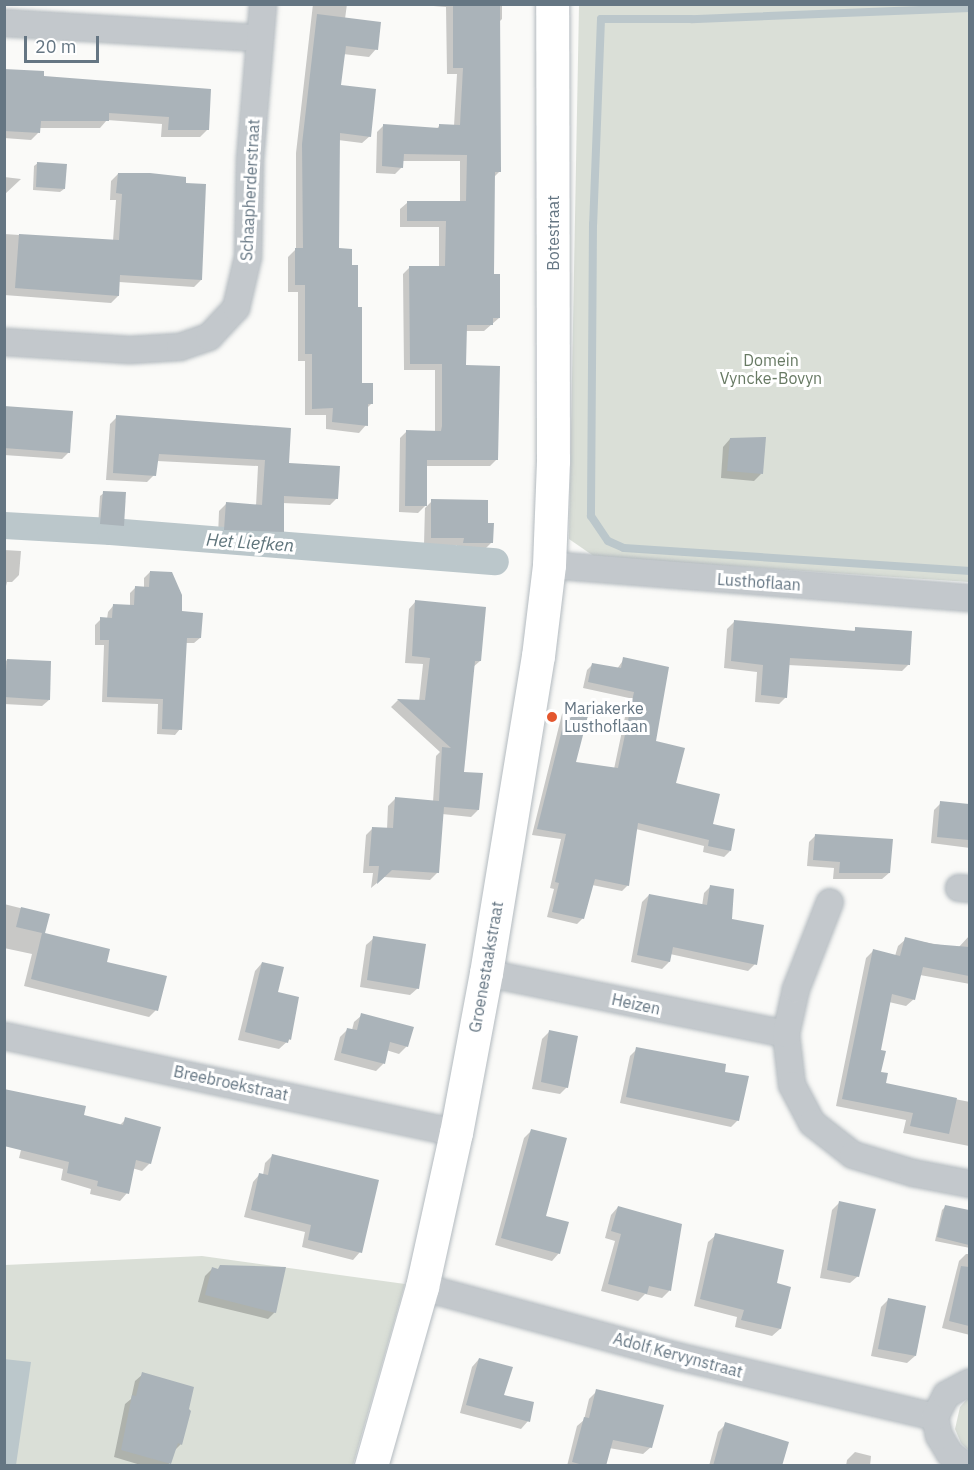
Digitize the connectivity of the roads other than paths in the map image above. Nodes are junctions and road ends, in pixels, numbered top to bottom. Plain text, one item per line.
1 (263, 4) edge
2 (552, 4) edge
3 (4, 23) edge
4 (259, 38) junction
5 (4, 342) edge
6 (553, 460) joint
7 (549, 565) junction
8 (969, 598) edge
9 (830, 902) dead end
10 (486, 973) junction
11 (786, 1034) junction
12 (4, 1036) edge
13 (456, 1133) junction
14 (969, 1184) edge
15 (422, 1287) junction
16 (969, 1382) edge
17 (935, 1417) junction
18 (371, 1466) edge
19 (966, 1466) edge

1 - 4 street, Schaapherderstraat
2 - 6 street, Botestraat
3 - 4 street
4 - 5 street, Schaapherderstraat
6 - 7 street, Groenestaakstraat
7 - 8 street, Lusthoflaan
7 - 10 street, Groenestaakstraat
9 - 11 street
10 - 11 street, Heizen
10 - 13 street, Groenestaakstraat
11 - 14 street
12 - 13 street, Breebroekstraat
13 - 15 street, Groenestaakstraat
15 - 17 street, Adolf Kervynstraat
15 - 18 street, Groenestaakstraat
16 - 17 street
17 - 19 street

